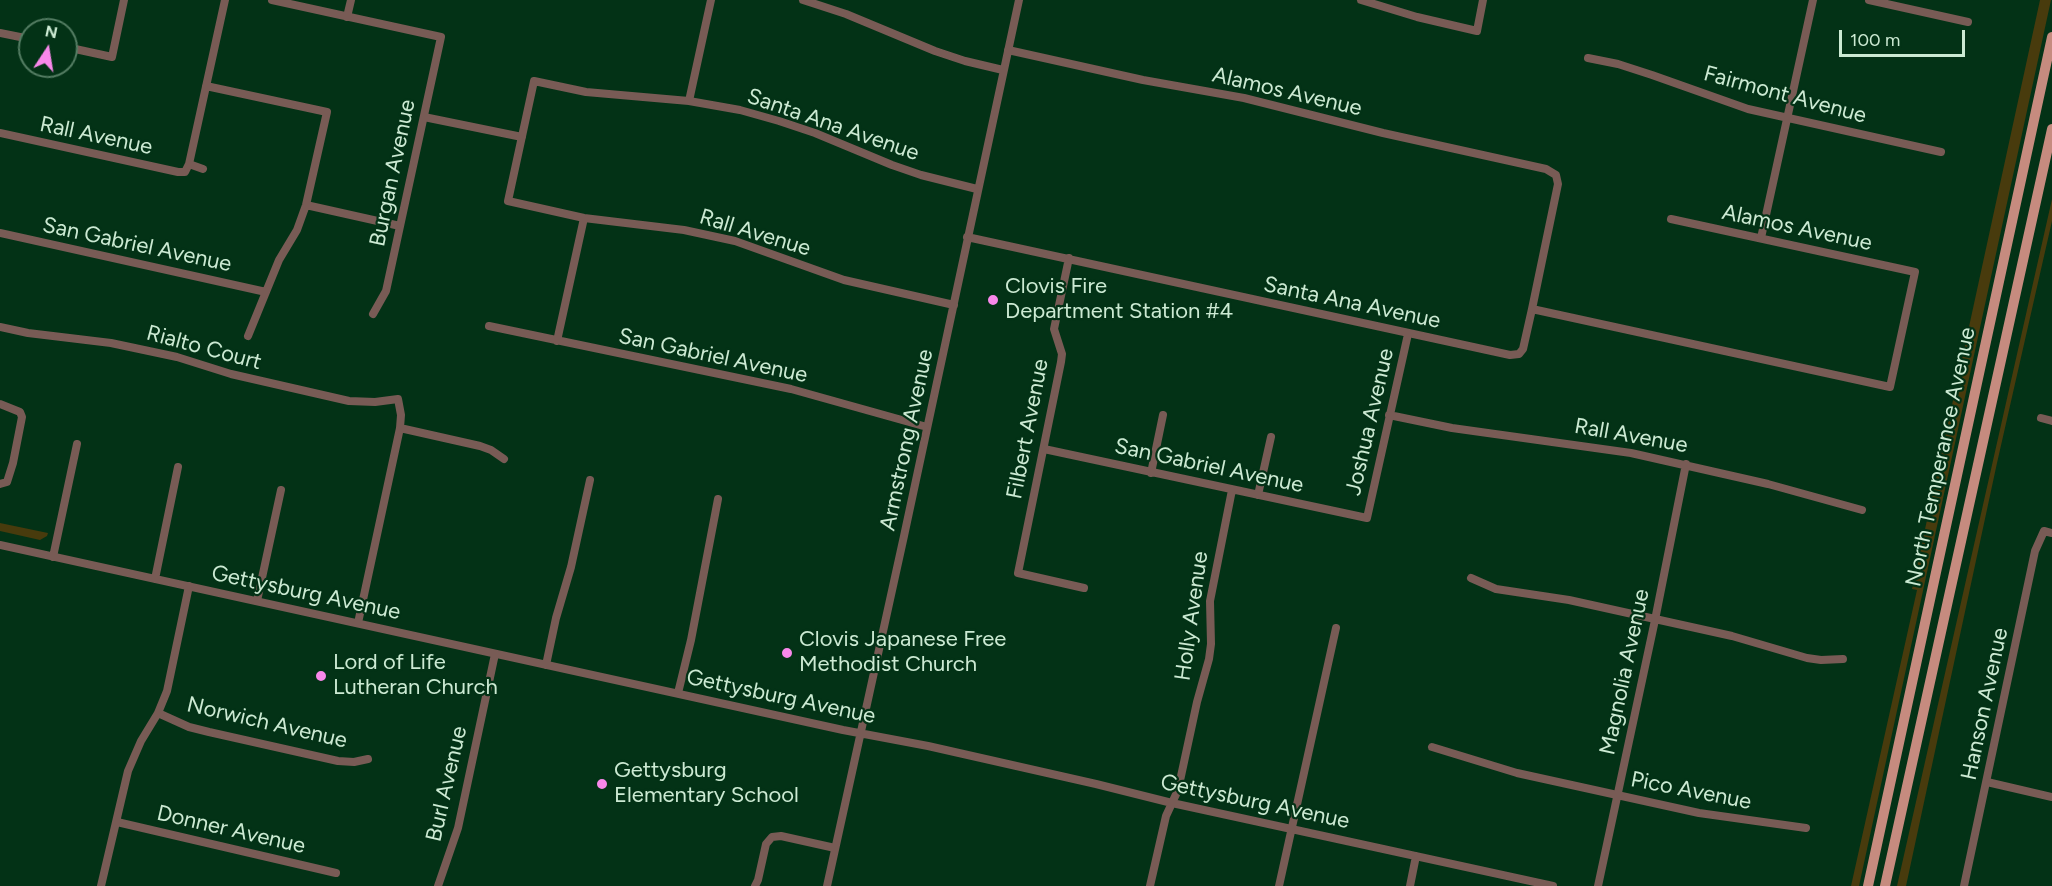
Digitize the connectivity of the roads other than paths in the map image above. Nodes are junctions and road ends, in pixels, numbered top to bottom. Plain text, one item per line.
1 (124, 0) edge
2 (225, 0) edge
3 (272, 0) edge
4 (351, 0) edge
5 (711, 0) edge
6 (803, 0) edge
7 (1019, 0) edge
8 (1361, 0) edge
9 (1483, 0) edge
10 (1813, 0) edge
11 (1869, 0) edge
12 (347, 17) junction
13 (1968, 22) dead end
14 (0, 33) edge
15 (18, 37) edge
16 (2052, 37) edge
17 (78, 50) edge
18 (1008, 50) junction
19 (1588, 58) dead end
20 (1003, 70) junction
21 (206, 86) junction
22 (689, 100) junction
23 (424, 117) junction
24 (1788, 118) junction
25 (2052, 129) edge
26 (0, 133) edge
27 (522, 137) junction
28 (1941, 152) dead end
29 (187, 168) junction
30 (202, 169) dead end
31 (977, 189) junction
32 (306, 205) junction
33 (584, 218) junction
34 (1671, 219) dead end
35 (400, 226) junction
36 (0, 233) edge
37 (968, 237) junction
38 (1761, 238) junction
39 (1069, 258) junction
40 (266, 292) junction
41 (954, 305) junction
42 (1532, 309) junction
43 (373, 314) dead end
44 (489, 326) dead end
45 (0, 327) edge
46 (1408, 334) junction
47 (248, 336) dead end
48 (557, 341) junction
49 (0, 404) edge
50 (1163, 415) dead end
51 (1389, 415) junction
52 (2041, 418) dead end
53 (2052, 421) edge
54 (927, 427) junction
55 (400, 428) junction
56 (1271, 437) dead end
57 (77, 444) dead end
58 (1044, 449) junction
59 (504, 459) dead end
60 (1686, 464) junction
61 (178, 466) dead end
62 (1151, 473) junction
63 (590, 480) dead end
64 (0, 484) edge
65 (282, 490) dead end
66 (1232, 490) junction
67 (1258, 495) junction
68 (718, 499) dead end
69 (1862, 510) dead end
70 (1367, 518) joint
71 (2048, 532) edge
72 (0, 544) edge
73 (53, 557) junction
74 (1471, 578) dead end
75 (155, 579) junction
76 (189, 586) junction
77 (1084, 588) dead end
78 (257, 601) junction
79 (1655, 620) junction
80 (358, 623) junction
81 (1336, 628) dead end
82 (495, 654) junction
83 (1843, 660) dead end
84 (546, 665) junction
85 (678, 693) junction
86 (158, 713) junction
87 (860, 733) junction
88 (1432, 747) dead end
89 (368, 759) dead end
90 (1987, 782) junction
91 (1617, 795) junction
92 (2052, 797) edge
93 (1172, 803) junction
94 (117, 822) junction
95 (1806, 828) dead end
96 (1292, 829) junction
97 (835, 848) junction
98 (1416, 856) junction
99 (336, 873) dead end
100 (1548, 885) edge
101 (101, 886) edge
102 (438, 886) edge
103 (755, 886) edge
104 (827, 886) edge
105 (1150, 886) edge
106 (1279, 886) edge
107 (1410, 886) edge
108 (1598, 886) edge
109 (1868, 886) edge
110 (1886, 886) edge
111 (1964, 886) edge

1 - 17 street
2 - 21 street
3 - 12 street
4 - 12 street
5 - 22 street
6 - 20 street
7 - 18 street, Armstrong Avenue
8 - 9 street
10 - 24 street
11 - 13 street
12 - 23 street, Burgan Avenue
14 - 15 street
16 - 109 main road, North Temperance Avenue
18 - 20 street, Armstrong Avenue
18 - 42 street, Alamos Avenue
19 - 24 street, Fairmont Avenue
20 - 31 street, Armstrong Avenue
21 - 29 street
21 - 32 street
22 - 27 street, Santa Ana Avenue
22 - 31 street, Santa Ana Avenue
23 - 27 street
23 - 35 street, Burgan Avenue
24 - 28 street, Fairmont Avenue
24 - 38 street
25 - 110 main road, North Temperance Avenue
26 - 29 street, Rall Avenue
27 - 33 street, Rall Avenue
29 - 30 street, Rall Avenue
31 - 37 street, Armstrong Avenue
32 - 35 street
32 - 40 street
33 - 41 street, Rall Avenue
33 - 48 street
34 - 38 street, Alamos Avenue
35 - 43 street, Burgan Avenue
36 - 40 street, San Gabriel Avenue
37 - 39 street, Santa Ana Avenue
37 - 41 street, Armstrong Avenue
38 - 42 street, Alamos Avenue
39 - 46 street, Santa Ana Avenue
39 - 58 street, Filbert Avenue
40 - 47 street
41 - 54 street, Armstrong Avenue
42 - 46 street, Santa Ana Avenue
44 - 48 street, San Gabriel Avenue
45 - 55 street, Rialto Court
46 - 51 street, Joshua Avenue
48 - 54 street, San Gabriel Avenue
49 - 64 street
50 - 62 street
51 - 60 street, Rall Avenue
51 - 70 street, Joshua Avenue
52 - 53 street
54 - 87 street, Armstrong Avenue
55 - 59 street
55 - 80 street
56 - 67 street
57 - 73 street
58 - 62 street, San Gabriel Avenue
58 - 77 street, Filbert Avenue
60 - 69 street, Rall Avenue
60 - 79 street, Magnolia Avenue
61 - 75 street
62 - 66 street, San Gabriel Avenue
63 - 84 street
65 - 78 street
66 - 67 street, San Gabriel Avenue
66 - 93 street, Holly Avenue
67 - 70 street, San Gabriel Avenue
68 - 85 street
71 - 90 street, Hanson Avenue
72 - 73 street, Gettysburg Avenue
73 - 75 street, Gettysburg Avenue
74 - 79 street
75 - 76 street, Gettysburg Avenue
76 - 78 street, Gettysburg Avenue
76 - 86 street
78 - 80 street, Gettysburg Avenue
79 - 83 street
79 - 91 street, Magnolia Avenue
80 - 82 street, Gettysburg Avenue
81 - 96 street
82 - 84 street, Gettysburg Avenue
82 - 102 street, Burl Avenue
84 - 85 street, Gettysburg Avenue
85 - 87 street, Gettysburg Avenue
86 - 89 street, Norwich Avenue
86 - 94 street
87 - 93 street, Gettysburg Avenue
87 - 97 street, Armstrong Avenue
88 - 91 street, Pico Avenue
90 - 92 street
90 - 111 street, Hanson Avenue
91 - 95 street, Pico Avenue
91 - 108 street, Magnolia Avenue
93 - 96 street, Gettysburg Avenue
93 - 105 street, Holly Avenue
94 - 99 street, Donner Avenue
94 - 101 street
96 - 98 street, Gettysburg Avenue
96 - 106 street
97 - 103 street
97 - 104 street, Armstrong Avenue
98 - 100 street, Gettysburg Avenue
98 - 107 street

